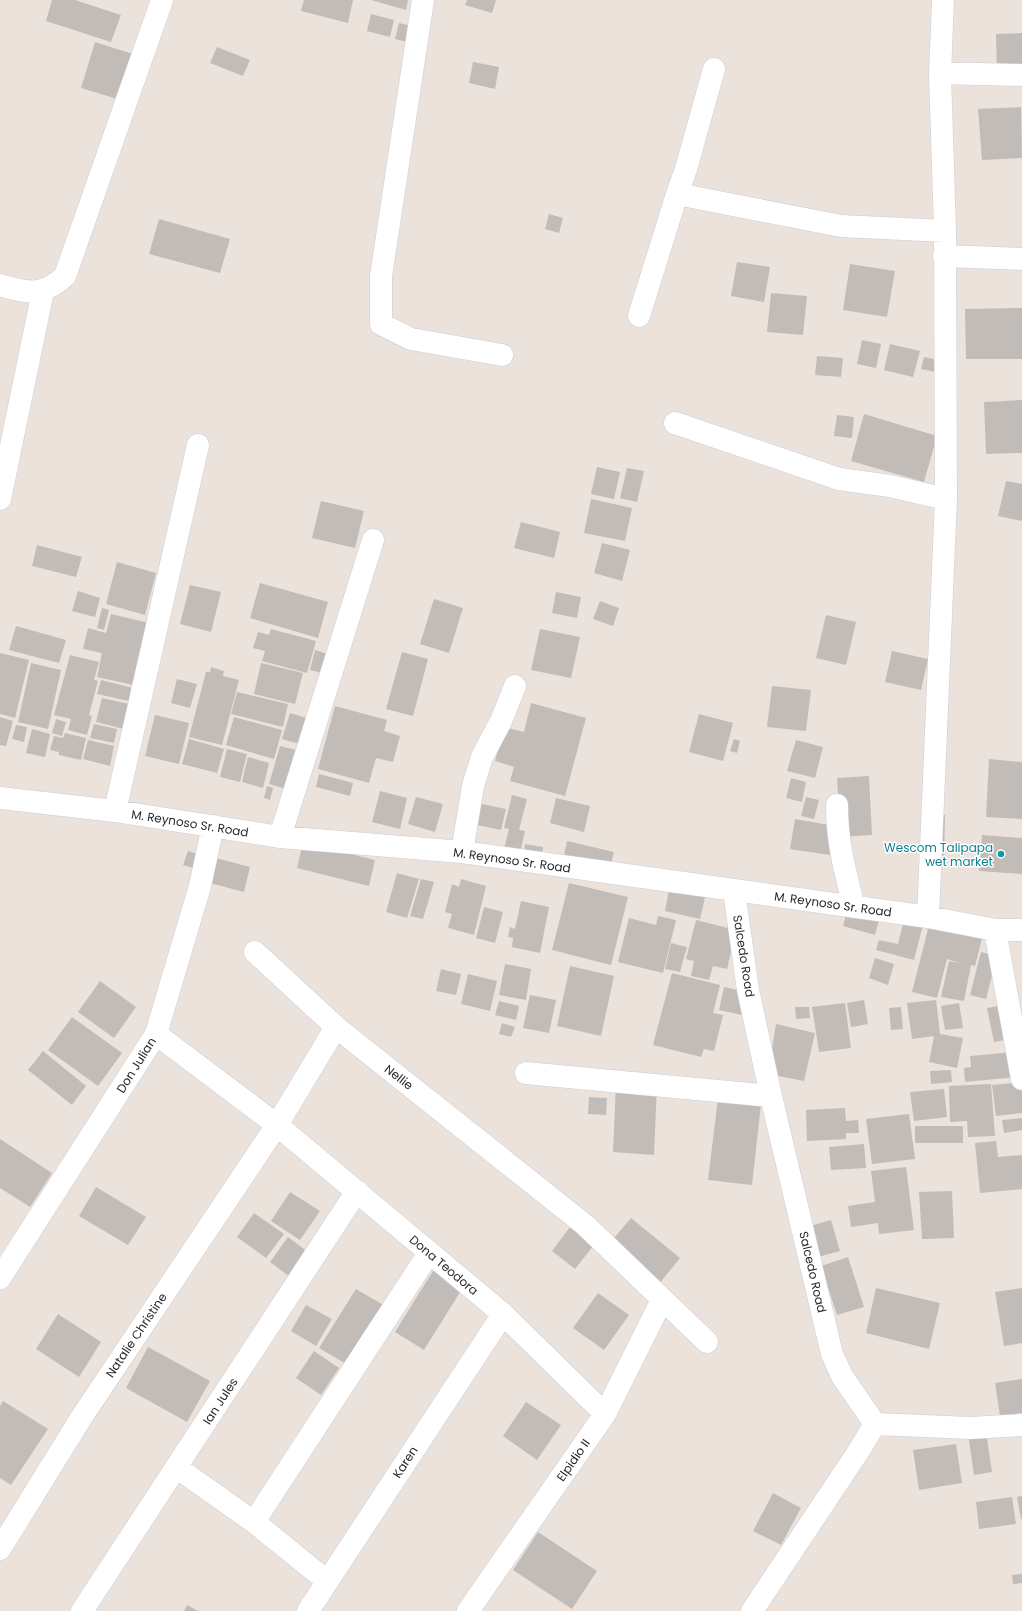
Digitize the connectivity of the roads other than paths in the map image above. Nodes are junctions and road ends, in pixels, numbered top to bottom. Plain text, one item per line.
1 (162, 0) edge
2 (423, 0) edge
3 (943, 0) edge
4 (714, 69) dead end
5 (940, 74) junction
6 (1022, 75) edge
7 (677, 194) junction
8 (945, 231) junction
9 (944, 256) junction
10 (1022, 259) edge
11 (0, 285) edge
12 (43, 291) junction
13 (639, 316) dead end
14 (502, 355) dead end
15 (675, 423) dead end
16 (198, 445) dead end
17 (0, 499) edge
18 (946, 499) junction
19 (373, 540) dead end
20 (515, 686) dead end
21 (0, 798) edge
22 (837, 805) dead end
23 (116, 811) junction
24 (213, 826) junction
25 (280, 837) junction
26 (462, 852) junction
27 (734, 891) junction
28 (854, 907) junction
29 (928, 917) junction
30 (995, 930) junction
31 (1022, 930) edge
32 (255, 952) dead end
33 (336, 1027) junction
34 (156, 1034) junction
35 (526, 1073) dead end
36 (1022, 1079) edge
37 (771, 1096) junction
38 (277, 1125) junction
39 (357, 1191) junction
40 (429, 1253) junction
41 (0, 1278) edge
42 (662, 1300) junction
43 (502, 1314) junction
44 (707, 1342) dead end
45 (605, 1414) junction
46 (875, 1424) junction
47 (1022, 1425) edge
48 (176, 1467) junction
49 (254, 1522) junction
50 (0, 1549) edge
51 (327, 1581) junction
52 (82, 1611) edge
53 (308, 1611) edge
54 (468, 1611) edge
55 (752, 1611) edge

1 - 12 street
2 - 14 street
3 - 5 street
4 - 7 street
5 - 6 street
5 - 8 street
7 - 8 street
7 - 13 street
8 - 9 street
9 - 10 street
9 - 18 street
11 - 12 street
12 - 17 street
15 - 18 street
16 - 23 street
18 - 29 street
19 - 25 street
20 - 26 street
21 - 23 street, M. Reynoso Sr. Road
22 - 28 street
23 - 24 street, M. Reynoso Sr. Road
24 - 25 street, M. Reynoso Sr. Road
24 - 34 street, Don Julian
25 - 26 street, M. Reynoso Sr. Road
26 - 27 street, M. Reynoso Sr. Road
27 - 28 street, M. Reynoso Sr. Road
27 - 37 street, Salcedo Road
28 - 29 street, M. Reynoso Sr. Road
29 - 30 street, M. Reynoso Sr. Road
30 - 31 street, M. Reynoso Sr. Road
30 - 36 street
32 - 33 street, Nellie
33 - 38 street
33 - 42 street, Nellie
34 - 38 street
34 - 41 street, Don Julian
35 - 37 street
37 - 46 street, Salcedo Road
38 - 39 street, Dona Teodora
38 - 50 street, Natalie Christine
39 - 40 street, Dona Teodora
39 - 48 street, Ian Jules
40 - 43 street, Dona Teodora
40 - 49 street
42 - 44 street, Nellie
42 - 45 street, Elpidio II
43 - 45 street, Dona Teodora
43 - 51 street, Karen
45 - 54 street, Elpidio II
46 - 47 street
46 - 55 street
48 - 49 street
48 - 52 street, Ian Jules
49 - 51 street
51 - 53 street, Karen

